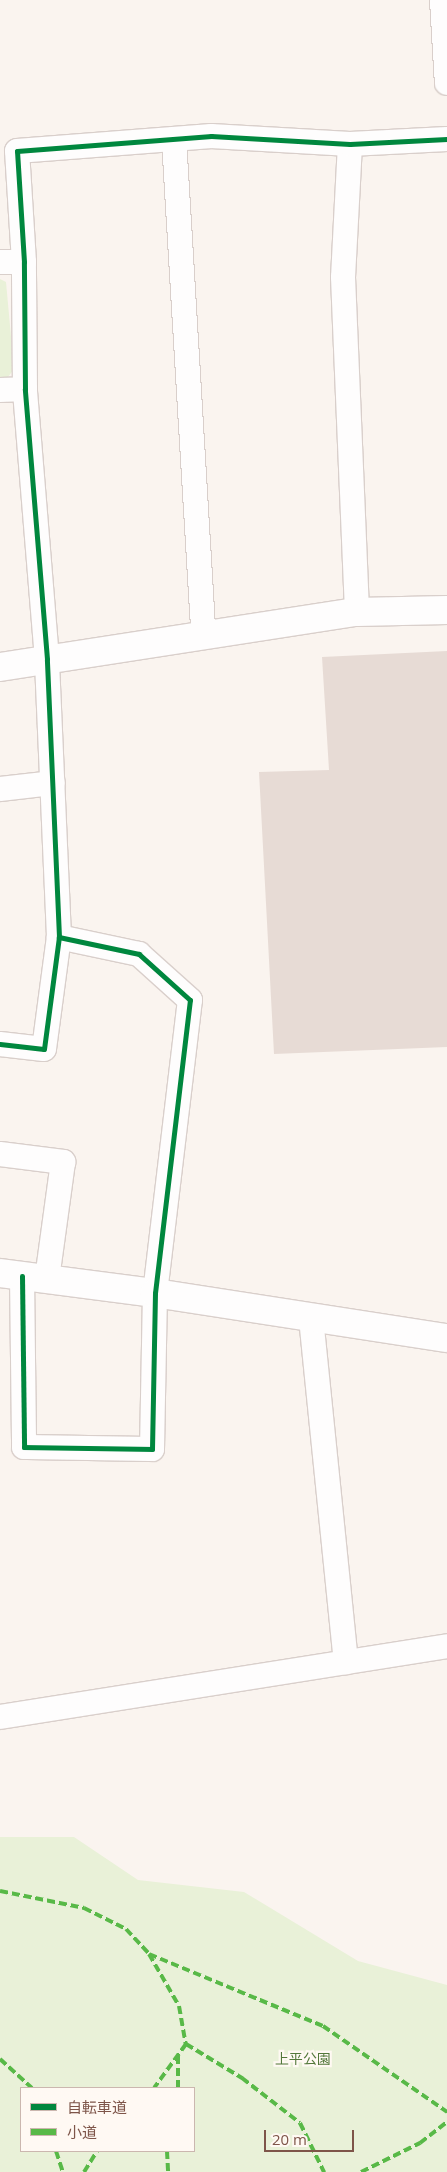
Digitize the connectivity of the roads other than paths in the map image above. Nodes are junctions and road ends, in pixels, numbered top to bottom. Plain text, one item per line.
1 (442, 0) edge
2 (447, 83) edge
3 (174, 139) junction
4 (447, 139) edge
5 (350, 144) junction
6 (0, 262) edge
7 (24, 262) junction
8 (25, 389) junction
9 (0, 390) edge
10 (447, 610) edge
11 (356, 612) junction
12 (203, 634) junction
13 (47, 659) junction
14 (0, 667) edge
15 (52, 782) junction
16 (0, 789) edge
17 (59, 937) junction
18 (0, 1044) edge
19 (0, 1154) edge
20 (23, 1276) edge
21 (155, 1292) junction
22 (311, 1318) junction
23 (447, 1338) edge
24 (447, 1646) edge
25 (346, 1662) junction
26 (0, 1717) edge

1 - 2 street
3 - 5 street
3 - 7 street
3 - 12 street
4 - 5 street
5 - 11 street
6 - 7 street
7 - 8 street
8 - 9 street
8 - 13 street
10 - 11 street
11 - 12 street
12 - 13 street
13 - 14 street
13 - 15 street
15 - 16 street
15 - 17 street
17 - 18 street
17 - 21 street
19 - 20 street
20 - 21 street
20 - 21 street
21 - 22 street
22 - 23 street
22 - 25 street
24 - 25 street
25 - 26 street

